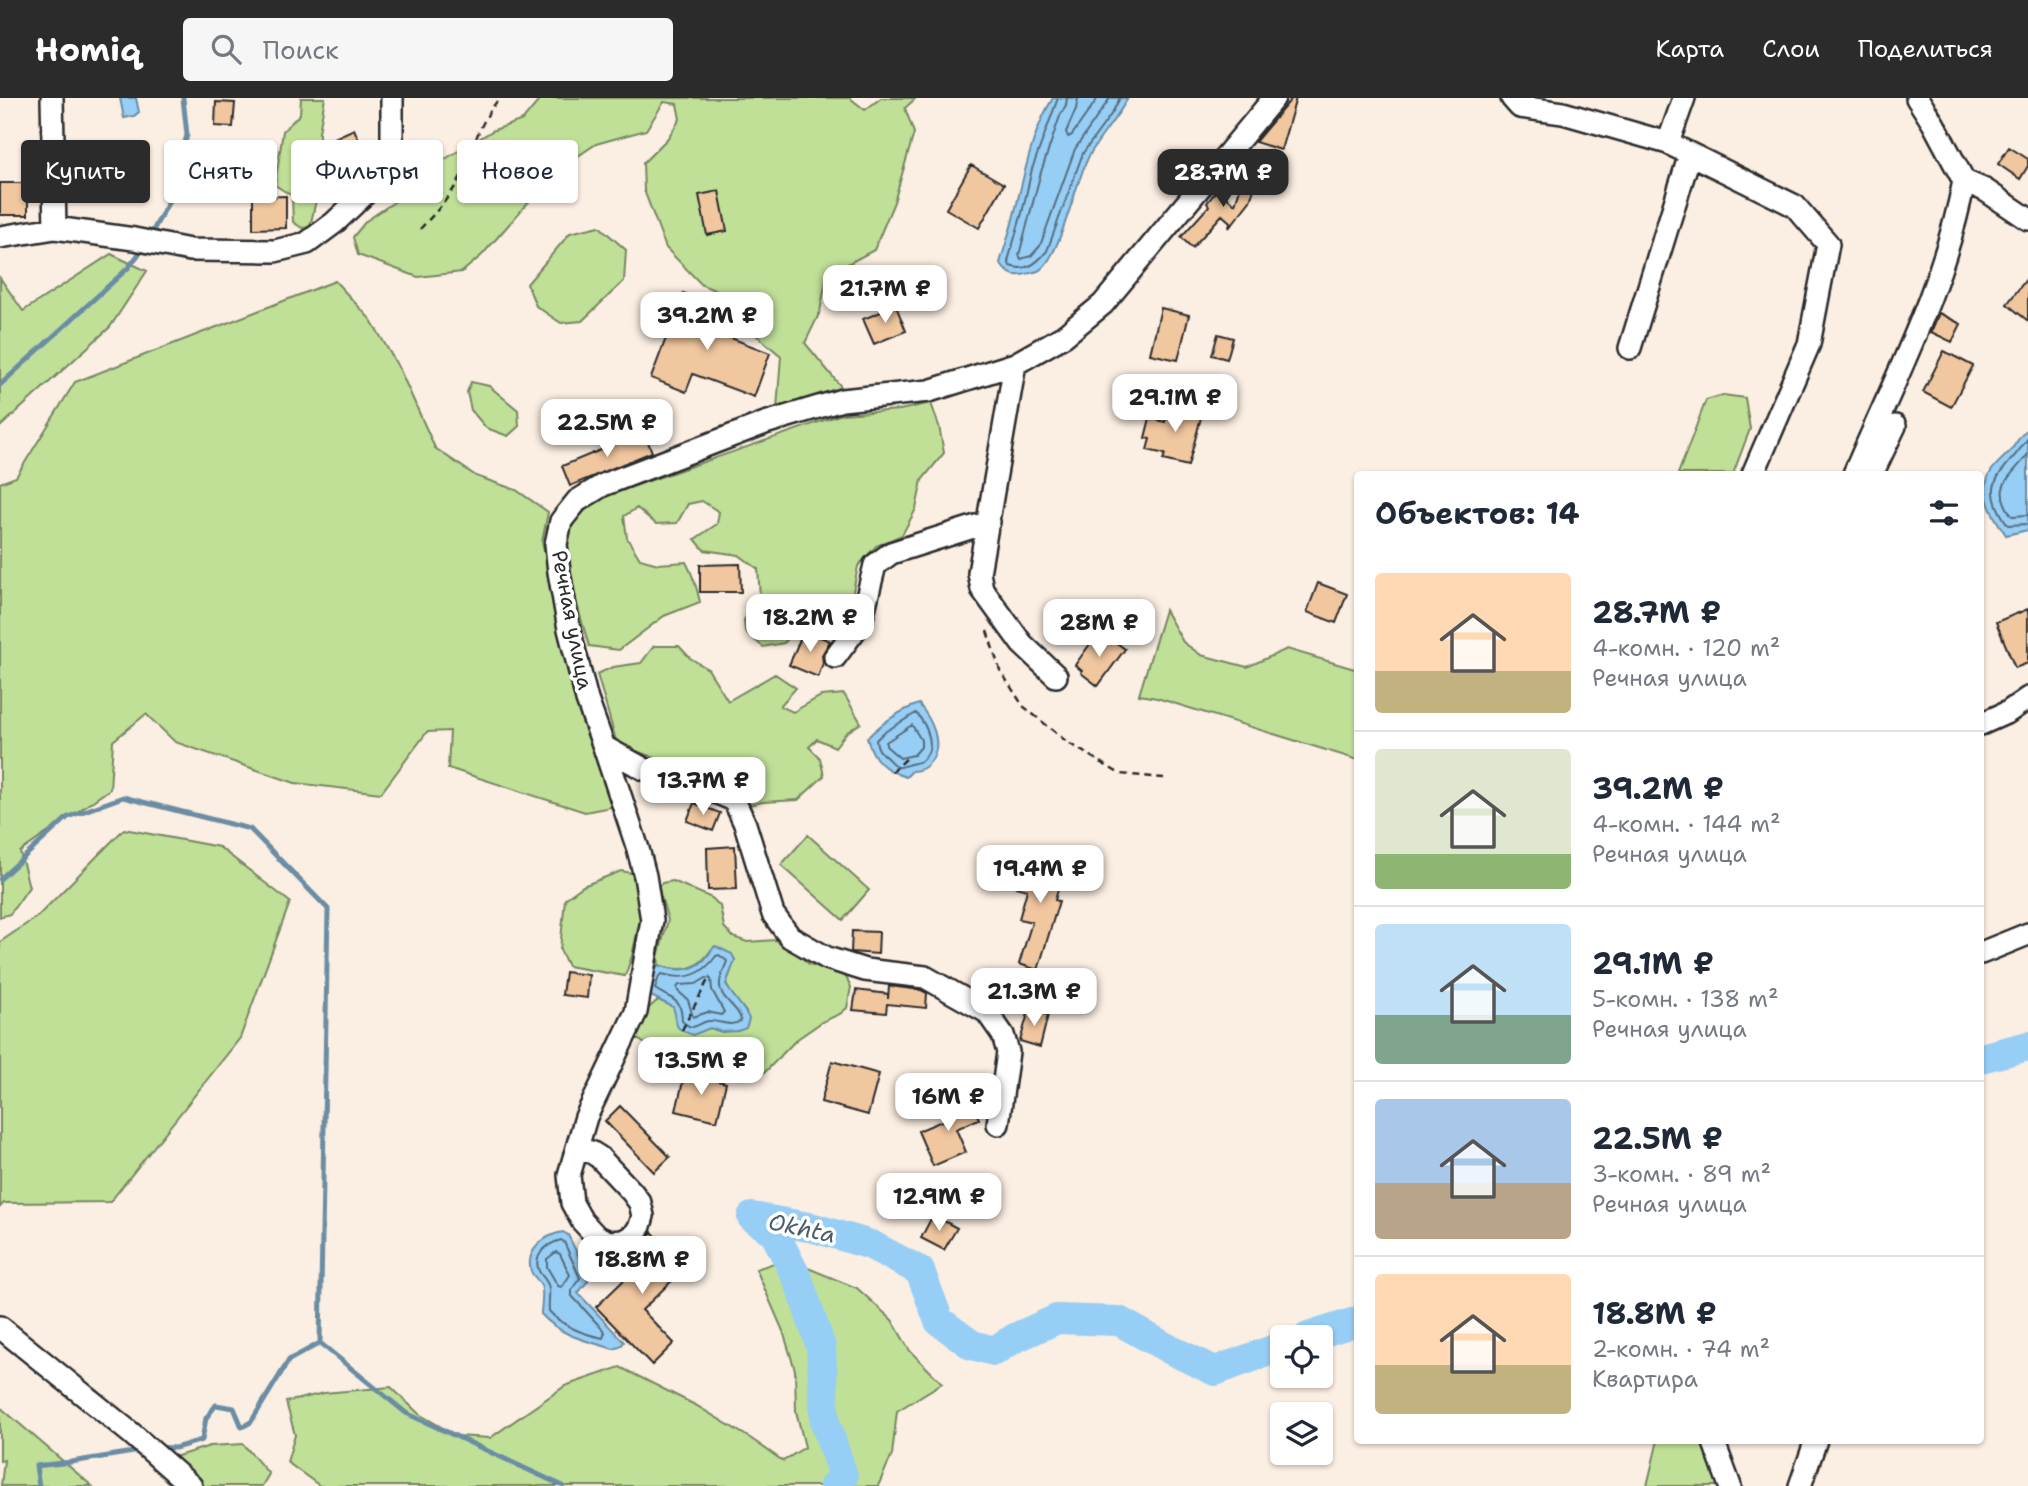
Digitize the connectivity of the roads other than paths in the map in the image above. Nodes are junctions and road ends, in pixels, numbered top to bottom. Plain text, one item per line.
1 (52, 98) edge
2 (392, 98) edge
3 (1274, 98) edge
4 (1512, 98) edge
5 (1684, 98) edge
6 (1917, 98) edge
7 (1668, 143) junction
8 (1690, 154) junction
9 (1964, 181) junction
10 (2028, 219) edge
11 (55, 228) junction
12 (0, 237) edge
13 (1630, 348) dead end
14 (1015, 364) junction
15 (1895, 426) dead end
16 (1754, 471) edge
17 (1855, 471) edge
18 (1873, 471) edge
19 (989, 522) junction
20 (835, 657) dead end
21 (1056, 676) dead end
22 (2028, 698) edge
23 (1984, 723) edge
24 (604, 747) junction
25 (2028, 934) edge
26 (1984, 952) edge
27 (998, 1124) dead end
28 (577, 1149) dead end
29 (0, 1327) edge
30 (1714, 1444) edge
31 (1815, 1444) edge
32 (191, 1486) edge
33 (1730, 1486) edge
34 (1800, 1486) edge

1 - 11 street
2 - 11 street
3 - 14 street, Речная улица
4 - 7 street
5 - 7 street
6 - 9 street
7 - 8 street
8 - 13 street
8 - 16 street
9 - 10 street
9 - 17 street
11 - 12 street
14 - 19 street
14 - 24 street, Речная улица
15 - 18 street
19 - 20 street
19 - 21 street
22 - 23 street
24 - 27 street
24 - 28 street, Речная улица
25 - 26 street
29 - 32 street
30 - 33 street
31 - 34 street

